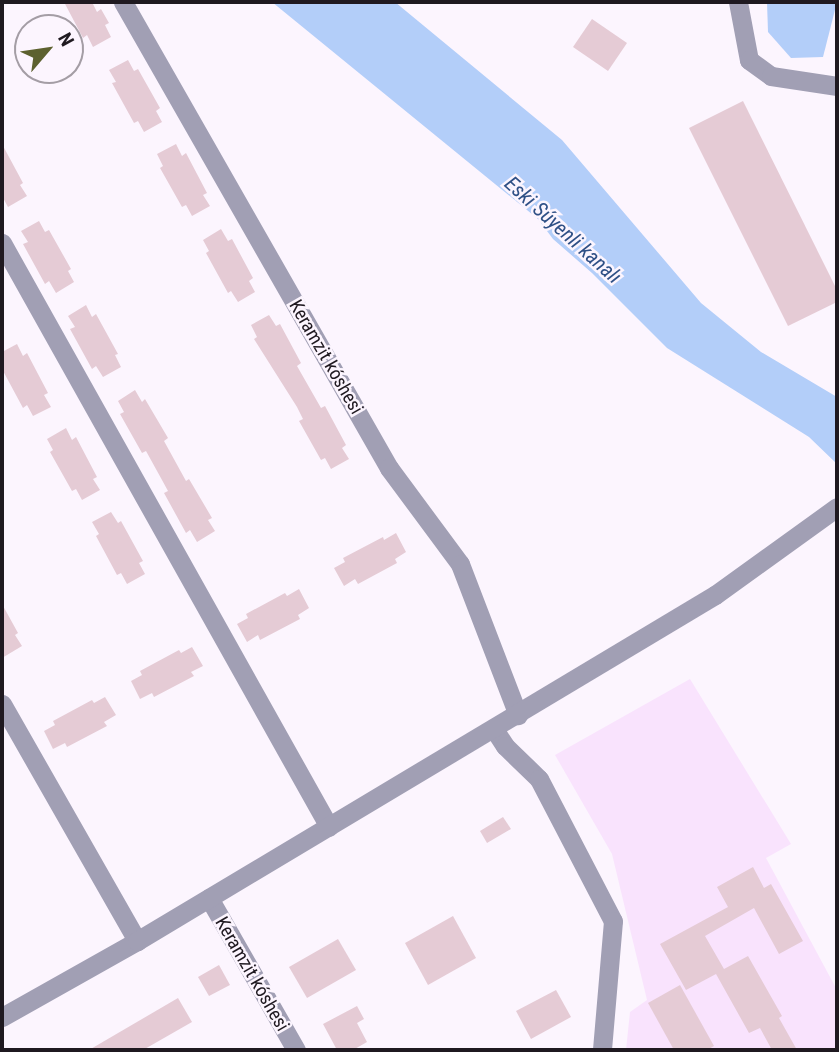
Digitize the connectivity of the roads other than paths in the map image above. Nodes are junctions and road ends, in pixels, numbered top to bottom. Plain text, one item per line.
1 (123, 2) edge
2 (738, 2) edge
3 (837, 86) edge
4 (2, 243) edge
5 (837, 508) edge
6 (2, 704) edge
7 (518, 715) junction
8 (495, 729) junction
9 (329, 827) junction
10 (209, 898) junction
11 (137, 941) junction
12 (2, 1017) edge
13 (296, 1050) edge
14 (603, 1050) edge

1 - 7 street, Keramzit kóshesi
2 - 3 street
4 - 9 street
5 - 7 street
6 - 11 street
7 - 8 street
8 - 9 street
8 - 14 street
9 - 10 street
10 - 11 street
10 - 13 street, Keramzit kóshesi
11 - 12 street

